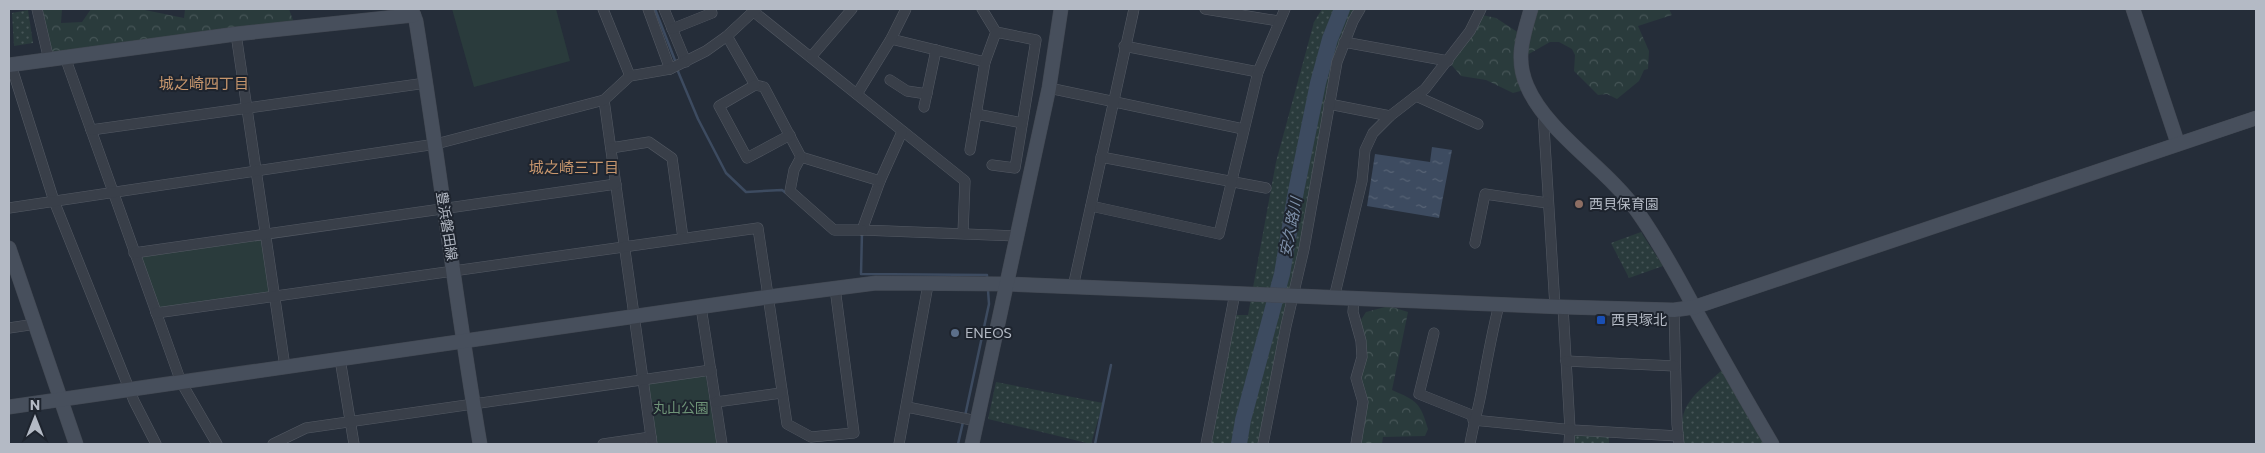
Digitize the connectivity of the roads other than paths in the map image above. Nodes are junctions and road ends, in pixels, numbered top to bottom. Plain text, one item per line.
1 (37, 9) edge
2 (602, 9) edge
3 (648, 9) edge
4 (664, 9) edge
5 (710, 9) edge
6 (852, 9) edge
7 (906, 9) edge
8 (982, 9) edge
9 (1061, 9) edge
10 (1134, 9) edge
11 (1205, 9) edge
12 (1285, 9) edge
13 (1360, 9) edge
14 (1481, 9) edge
15 (1531, 9) edge
16 (2133, 9) edge
17 (755, 10) edge
18 (413, 12) edge
19 (1278, 21) junction
20 (672, 29) junction
21 (996, 32) junction
22 (236, 34) junction
23 (727, 36) junction
24 (891, 39) junction
25 (1344, 42) junction
26 (1124, 46) junction
27 (936, 50) junction
28 (810, 56) junction
29 (64, 57) junction
30 (49, 60) junction
31 (1448, 61) junction
32 (686, 62) junction
33 (985, 62) junction
34 (10, 65) edge
35 (670, 69) junction
36 (1258, 72) junction
37 (630, 76) junction
38 (890, 80) dead end
39 (426, 83) junction
40 (755, 85) junction
41 (1049, 88) junction
42 (857, 94) junction
43 (927, 94) junction
44 (1416, 96) junction
45 (604, 100) junction
46 (1113, 103) junction
47 (1329, 104) junction
48 (924, 107) dead end
49 (247, 109) junction
50 (1543, 111) junction
51 (976, 114) junction
52 (1390, 116) junction
53 (2256, 118) edge
54 (1022, 123) junction
55 (1478, 124) dead end
56 (1243, 129) junction
57 (90, 130) junction
58 (902, 132) junction
59 (790, 135) junction
60 (436, 144) junction
61 (2178, 144) junction
62 (611, 148) junction
63 (970, 150) dead end
64 (801, 156) junction
65 (1102, 157) junction
66 (992, 165) dead end
67 (256, 171) junction
68 (1232, 180) junction
69 (880, 181) junction
70 (616, 184) junction
71 (1266, 188) dead end
72 (113, 192) junction
73 (54, 201) junction
74 (1547, 203) junction
75 (1091, 206) junction
76 (9, 208) edge
77 (444, 209) junction
78 (862, 230) junction
79 (963, 233) junction
80 (265, 234) junction
81 (1016, 236) junction
82 (683, 238) junction
83 (1475, 243) dead end
84 (624, 246) junction
85 (9, 248) edge
86 (134, 252) junction
87 (454, 271) junction
88 (1007, 284) junction
89 (928, 285) junction
90 (1073, 287) junction
91 (836, 288) junction
92 (1235, 293) junction
93 (274, 296) junction
94 (1293, 296) junction
95 (768, 297) junction
96 (1334, 298) junction
97 (1354, 299) junction
98 (1499, 305) junction
99 (701, 306) junction
100 (1559, 307) junction
101 (1695, 307) junction
102 (1674, 310) junction
103 (156, 313) junction
104 (636, 316) junction
105 (36, 324) junction
106 (9, 328) edge
107 (1434, 333) dead end
108 (463, 341) junction
109 (340, 359) junction
110 (1566, 361) junction
111 (285, 366) junction
112 (1675, 366) junction
113 (711, 370) junction
114 (181, 382) junction
115 (642, 382) junction
116 (129, 389) junction
117 (781, 393) junction
118 (61, 399) junction
119 (716, 402) junction
120 (473, 404) junction
121 (9, 407) edge
122 (907, 407) junction
123 (1474, 418) junction
124 (977, 421) junction
125 (350, 422) junction
126 (1570, 429) junction
127 (290, 440) edge
128 (1679, 440) edge
129 (652, 441) edge
130 (810, 441) edge
131 (76, 444) edge
132 (156, 444) edge
133 (217, 444) edge
134 (273, 444) edge
135 (354, 444) edge
136 (480, 444) edge
137 (603, 444) edge
138 (722, 444) edge
139 (899, 444) edge
140 (972, 444) edge
141 (1206, 444) edge
142 (1263, 444) edge
143 (1356, 444) edge
144 (1470, 444) edge
145 (1569, 444) edge
146 (1772, 444) edge

1 - 30 street
2 - 37 street
3 - 35 street
4 - 20 street
5 - 20 street
6 - 28 street
7 - 24 street
8 - 21 street
9 - 41 street
10 - 26 street
11 - 19 street
12 - 19 street
13 - 25 street
14 - 31 street
15 - 50 street
16 - 61 street
17 - 23 street
17 - 28 street
18 - 22 street
18 - 39 street, 豊浜磐田線
19 - 36 street
20 - 32 street
21 - 33 street
21 - 54 street
22 - 29 street
22 - 49 street
23 - 32 street
23 - 40 street
24 - 27 street
24 - 42 street
25 - 31 street
25 - 47 street
26 - 36 street
26 - 46 street
27 - 33 street
27 - 43 street
28 - 42 street
29 - 30 street
29 - 57 street
30 - 34 street
31 - 44 street
32 - 35 street
33 - 51 street
34 - 73 street
35 - 37 street
36 - 56 street
37 - 45 street
38 - 43 street
39 - 49 street
39 - 60 street, 豊浜磐田線
40 - 59 street
40 - 59 street
41 - 46 street
41 - 81 street
42 - 58 street
43 - 48 street
44 - 52 street
44 - 55 street
45 - 60 street
45 - 62 street
46 - 56 street
46 - 65 street
47 - 52 street
47 - 94 street
49 - 57 street
49 - 67 street
50 - 74 street
50 - 101 street
51 - 54 street
51 - 63 street
52 - 96 street
53 - 61 street
54 - 66 street
56 - 68 street
57 - 72 street
58 - 69 street
58 - 79 street
59 - 64 street
60 - 67 street
60 - 77 street, 豊浜磐田線
61 - 101 street
62 - 70 street
62 - 82 street
64 - 69 street
64 - 78 street
65 - 68 street
65 - 75 street
67 - 72 street
67 - 80 street
68 - 71 street
68 - 75 street
69 - 78 street
70 - 77 street
70 - 84 street
72 - 73 street
72 - 86 street
73 - 76 street
73 - 116 street
74 - 83 street
74 - 100 street
75 - 90 street
77 - 80 street
77 - 87 street, 豊浜磐田線
78 - 79 street
79 - 81 street
80 - 86 street
80 - 93 street
81 - 88 street
82 - 84 street
82 - 95 street
84 - 87 street
84 - 104 street
85 - 105 street
86 - 103 street
87 - 93 street
87 - 108 street, 豊浜磐田線
88 - 89 street
88 - 90 street
88 - 124 street
89 - 91 street
89 - 122 street
90 - 92 street
91 - 95 street
91 - 130 street
92 - 94 street
92 - 141 street
93 - 103 street
93 - 111 street
94 - 96 street
94 - 142 street
95 - 99 street
95 - 117 street
96 - 97 street
97 - 98 street
97 - 143 street
98 - 100 street
98 - 123 street
99 - 104 street
99 - 113 street
100 - 102 street
100 - 110 street
101 - 102 street
101 - 146 street
102 - 112 street
103 - 114 street
104 - 108 street
104 - 115 street
105 - 106 street
105 - 118 street
107 - 123 street
108 - 109 street
108 - 120 street, 豊浜磐田線
109 - 111 street
109 - 125 street
110 - 112 street
110 - 126 street
111 - 114 street
112 - 128 street
113 - 115 street
113 - 119 street
114 - 116 street
114 - 133 street
115 - 120 street
115 - 129 street
116 - 118 street
116 - 132 street
117 - 119 street
117 - 130 street
118 - 121 street
118 - 131 street
119 - 138 street
120 - 125 street
120 - 136 street, 豊浜磐田線
122 - 124 street
122 - 139 street
123 - 126 street
123 - 144 street
124 - 140 street
125 - 127 street
125 - 135 street
126 - 128 street
126 - 145 street
127 - 134 street
129 - 137 street

